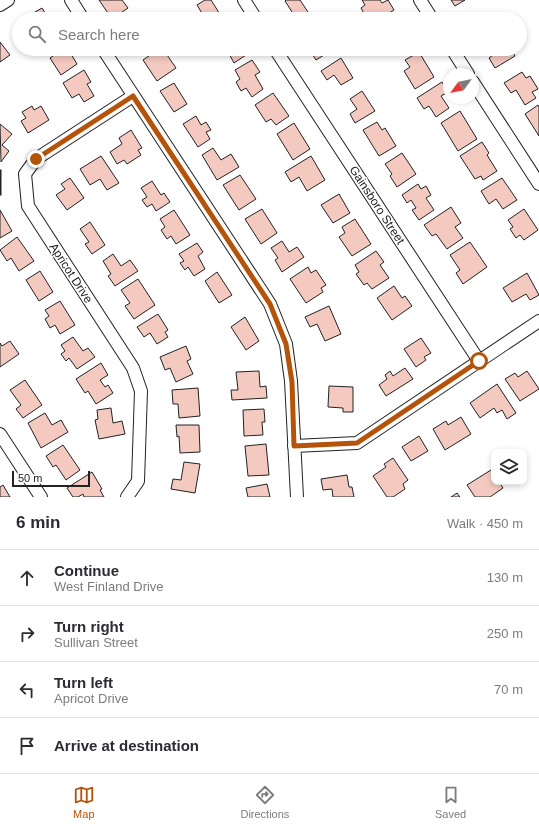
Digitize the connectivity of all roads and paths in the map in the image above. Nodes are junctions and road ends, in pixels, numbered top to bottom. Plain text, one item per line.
1 (8, 0) edge
2 (71, 0) edge
3 (244, 0) edge
4 (420, 0) edge
5 (0, 5) edge
6 (79, 12) edge
7 (252, 12) edge
8 (428, 12) edge
9 (107, 56) edge
10 (280, 56) edge
11 (456, 56) edge
12 (464, 68) edge
13 (479, 91) edge
14 (133, 96) junction
15 (539, 184) edge
16 (539, 321) edge
17 (479, 361) junction
18 (0, 434) edge
19 (294, 446) junction
20 (41, 497) edge
21 (127, 497) edge
22 (296, 497) edge

1 - 5 street
2 - 6 street
3 - 7 street
4 - 8 street
9 - 14 street
10 - 17 street, Gainsboro Street
11 - 12 street
13 - 15 street
14 - 19 street
14 - 21 street, Apricot Drive
16 - 17 street
17 - 19 street
18 - 20 street
19 - 22 street

